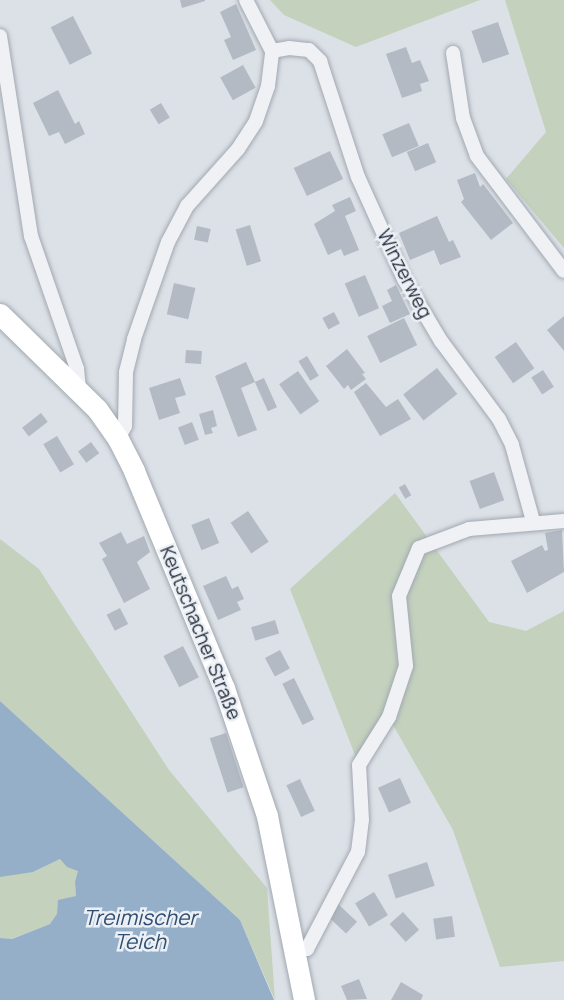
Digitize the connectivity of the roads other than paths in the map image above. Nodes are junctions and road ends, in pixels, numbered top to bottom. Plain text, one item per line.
1 (246, 0) edge
2 (0, 36) edge
3 (272, 51) junction
4 (453, 53) dead end
5 (564, 271) edge
6 (0, 314) edge
7 (79, 389) junction
8 (118, 439) junction
9 (564, 521) edge
10 (533, 522) junction
11 (295, 949) junction
12 (304, 1000) edge

1 - 3 street
2 - 7 street
3 - 8 street
3 - 10 street, Winzerweg
4 - 5 street
6 - 7 main road, Keutschacher Straße
7 - 8 main road, Keutschacher Straße
8 - 11 main road, Keutschacher Straße
9 - 10 street
10 - 11 street
11 - 12 main road, Keutschacher Straße

